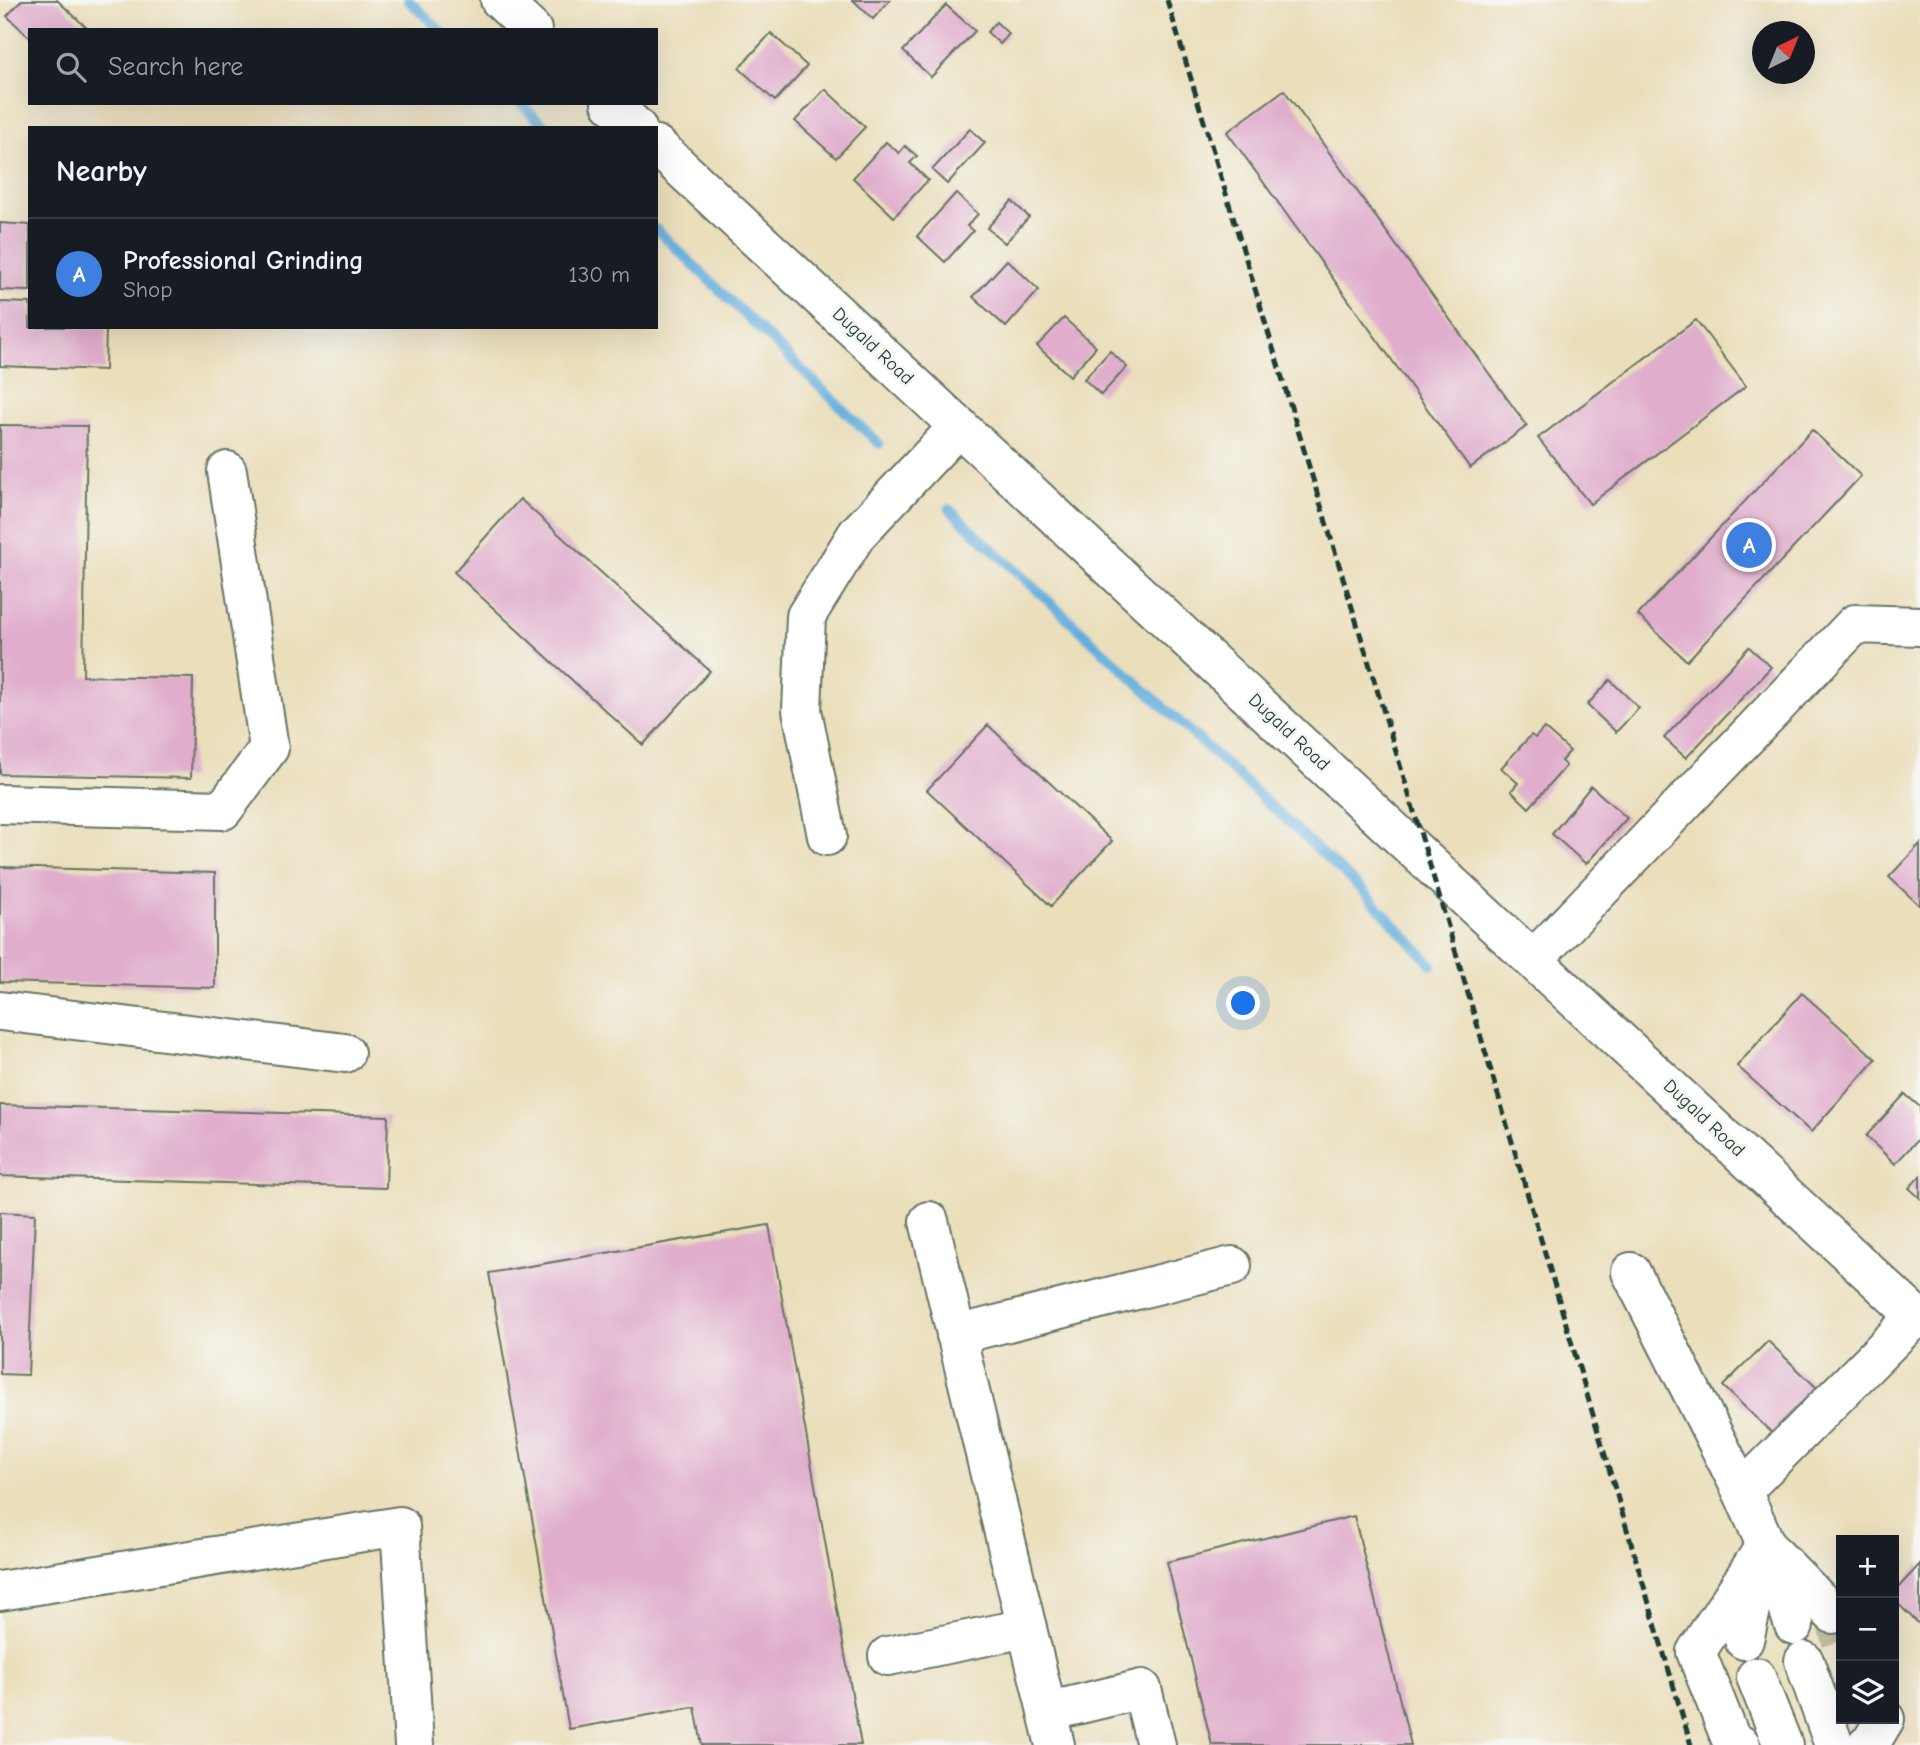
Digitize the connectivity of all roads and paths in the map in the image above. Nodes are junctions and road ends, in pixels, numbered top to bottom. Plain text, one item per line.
1 (500, 0) edge
2 (530, 28) edge
3 (613, 105) edge
4 (636, 126) edge
5 (658, 147) edge
6 (959, 426) junction
7 (227, 471) dead end
8 (1920, 626) edge
9 (0, 804) edge
10 (827, 836) dead end
11 (1533, 960) junction
12 (0, 1011) edge
13 (345, 1053) dead end
14 (929, 1221) dead end
15 (1232, 1266) dead end
16 (1631, 1272) dead end
17 (1918, 1318) edge
18 (956, 1335) junction
19 (1742, 1491) junction
20 (1766, 1545) junction
21 (0, 1591) edge
22 (1836, 1601) tunnel mouth
23 (1794, 1625) tunnel mouth
24 (1027, 1628) junction
25 (1744, 1640) dead end
26 (888, 1656) dead end
27 (1804, 1661) dead end
28 (1756, 1677) dead end
29 (1864, 1724) edge
30 (1882, 1724) edge
31 (1051, 1728) edge
32 (414, 1745) edge
33 (1156, 1745) edge
34 (1741, 1745) edge
35 (1783, 1745) edge
36 (1835, 1745) edge
37 (1868, 1745) edge

1 - 2 street
3 - 4 street
5 - 6 street, Dugald Road
6 - 10 street
6 - 11 street, Dugald Road
7 - 9 street
8 - 11 street
11 - 17 street, Dugald Road
12 - 13 street
14 - 18 street
15 - 18 street
16 - 19 street
17 - 19 street
18 - 24 street
19 - 20 street
20 - 22 street
20 - 23 street
20 - 25 street
20 - 34 street
21 - 32 street
24 - 26 street
24 - 31 street
27 - 36 street
28 - 35 street
29 - 37 street
30 - 37 street
31 - 33 street

